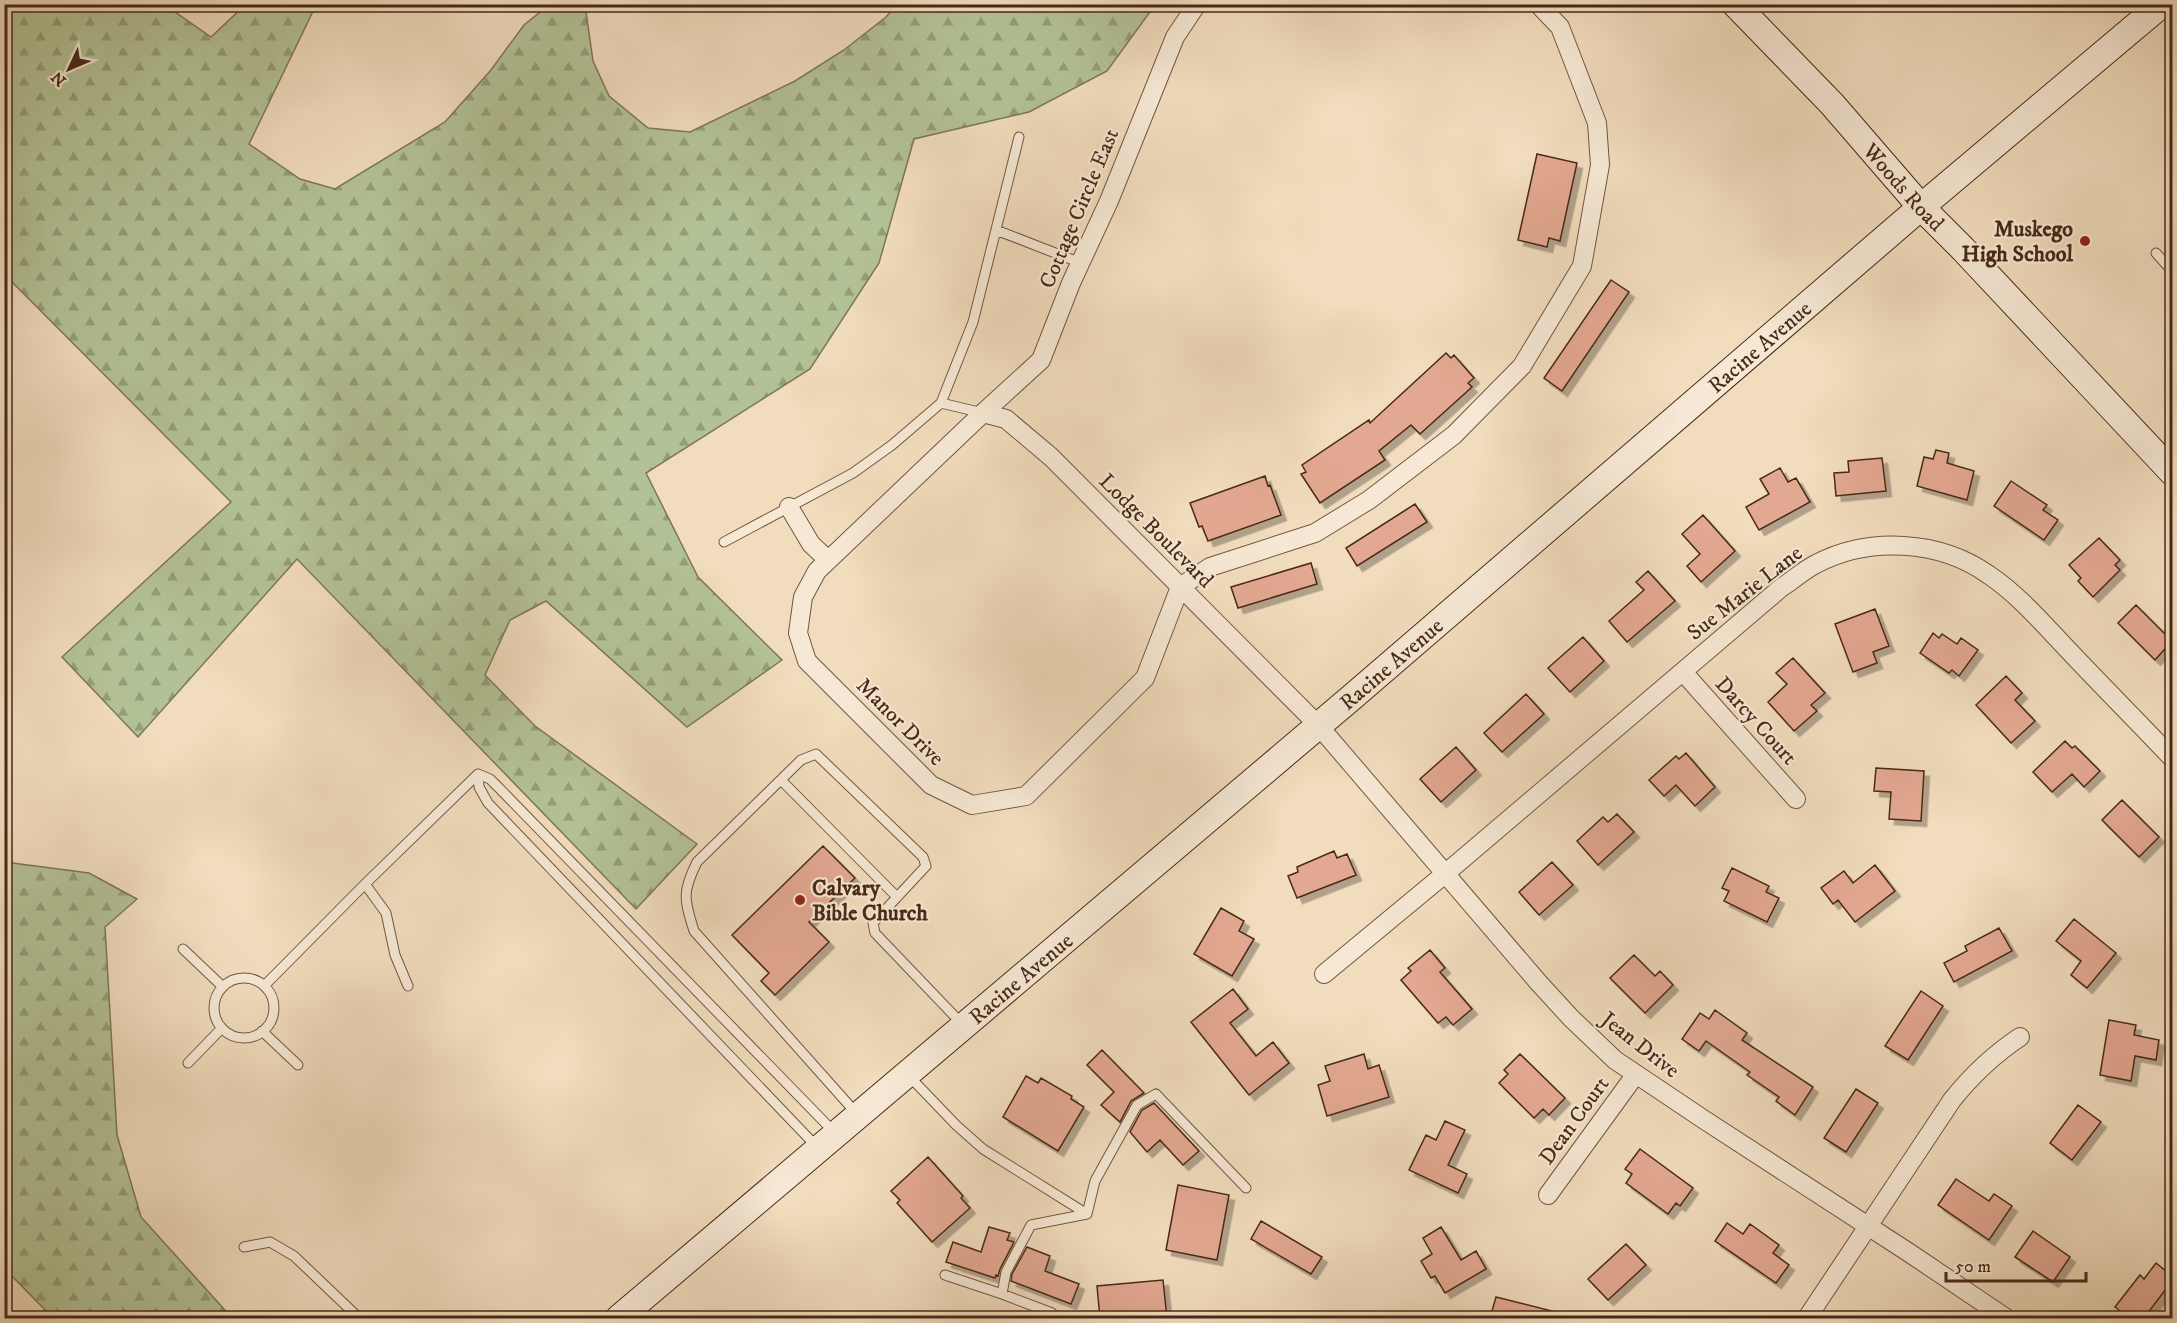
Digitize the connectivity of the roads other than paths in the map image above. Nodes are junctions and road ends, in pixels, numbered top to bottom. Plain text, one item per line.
1 (1197, 4) edge
2 (1538, 4) edge
3 (1735, 4) edge
4 (2162, 4) edge
5 (1019, 138) dead end
6 (1921, 207) junction
7 (996, 230) junction
8 (2156, 253) dead end
9 (1081, 262) junction
10 (2172, 271) edge
11 (941, 404) junction
12 (983, 413) junction
13 (2172, 472) edge
14 (789, 507) junction
15 (724, 542) dead end
16 (828, 560) junction
17 (1180, 587) junction
18 (1683, 672) junction
19 (1318, 725) junction
20 (2172, 758) edge
21 (478, 774) junction
22 (781, 780) junction
23 (1796, 799) dead end
24 (1446, 873) junction
25 (364, 884) junction
26 (897, 897) junction
27 (183, 949) dead end
28 (1324, 974) dead end
29 (264, 986) junction
30 (408, 986) dead end
31 (222, 987) junction
32 (964, 1027) junction
33 (222, 1028) junction
34 (262, 1031) junction
35 (2020, 1037) dead end
36 (188, 1063) dead end
37 (298, 1065) dead end
38 (1636, 1074) junction
39 (907, 1075) junction
40 (858, 1115) junction
41 (827, 1141) junction
42 (1246, 1188) dead end
43 (1548, 1195) dead end
44 (1088, 1214) junction
45 (1867, 1225) junction
46 (244, 1247) dead end
47 (945, 1275) dead end
48 (1002, 1294) junction
49 (1052, 1313) dead end
50 (359, 1318) edge
51 (620, 1318) edge
52 (1807, 1318) edge
53 (2006, 1318) edge

1 - 9 street, Cottage Circle East
2 - 17 street
3 - 6 main road, Woods Road
4 - 6 main road, Racine Avenue
5 - 7 lane
6 - 13 main road, Woods Road
6 - 19 main road, Racine Avenue
7 - 9 lane
7 - 11 lane
8 - 10 lane
9 - 12 street, Cottage Circle East
11 - 12 lane, Lodge Boulevard
11 - 14 lane
12 - 16 street, Manor Drive
12 - 17 street, Lodge Boulevard
14 - 15 lane
14 - 16 street
16 - 17 street, Manor Drive
17 - 19 street, Lodge Boulevard
18 - 20 street, Sue Marie Lane
18 - 23 street, Darcy Court
18 - 24 street, Sue Marie Lane
19 - 24 street, Jean Drive
19 - 32 main road, Racine Avenue
21 - 25 lane
21 - 41 lane
21 - 41 lane
22 - 26 lane
22 - 26 lane
22 - 40 lane
24 - 28 street, Sue Marie Lane
24 - 38 street, Jean Drive
25 - 29 lane
25 - 30 lane
26 - 32 lane
27 - 31 lane
29 - 31 lane
29 - 34 lane
31 - 33 lane
32 - 39 main road, Racine Avenue
33 - 34 lane
33 - 36 lane
34 - 37 lane
35 - 45 street
38 - 43 street, Dean Court
38 - 45 street, Jean Drive
39 - 40 main road, Racine Avenue
39 - 44 lane
40 - 41 main road, Racine Avenue
41 - 51 main road, Racine Avenue
42 - 44 lane
44 - 48 lane
45 - 52 street
45 - 53 street, Jean Drive
46 - 50 lane
47 - 48 lane
48 - 49 lane

